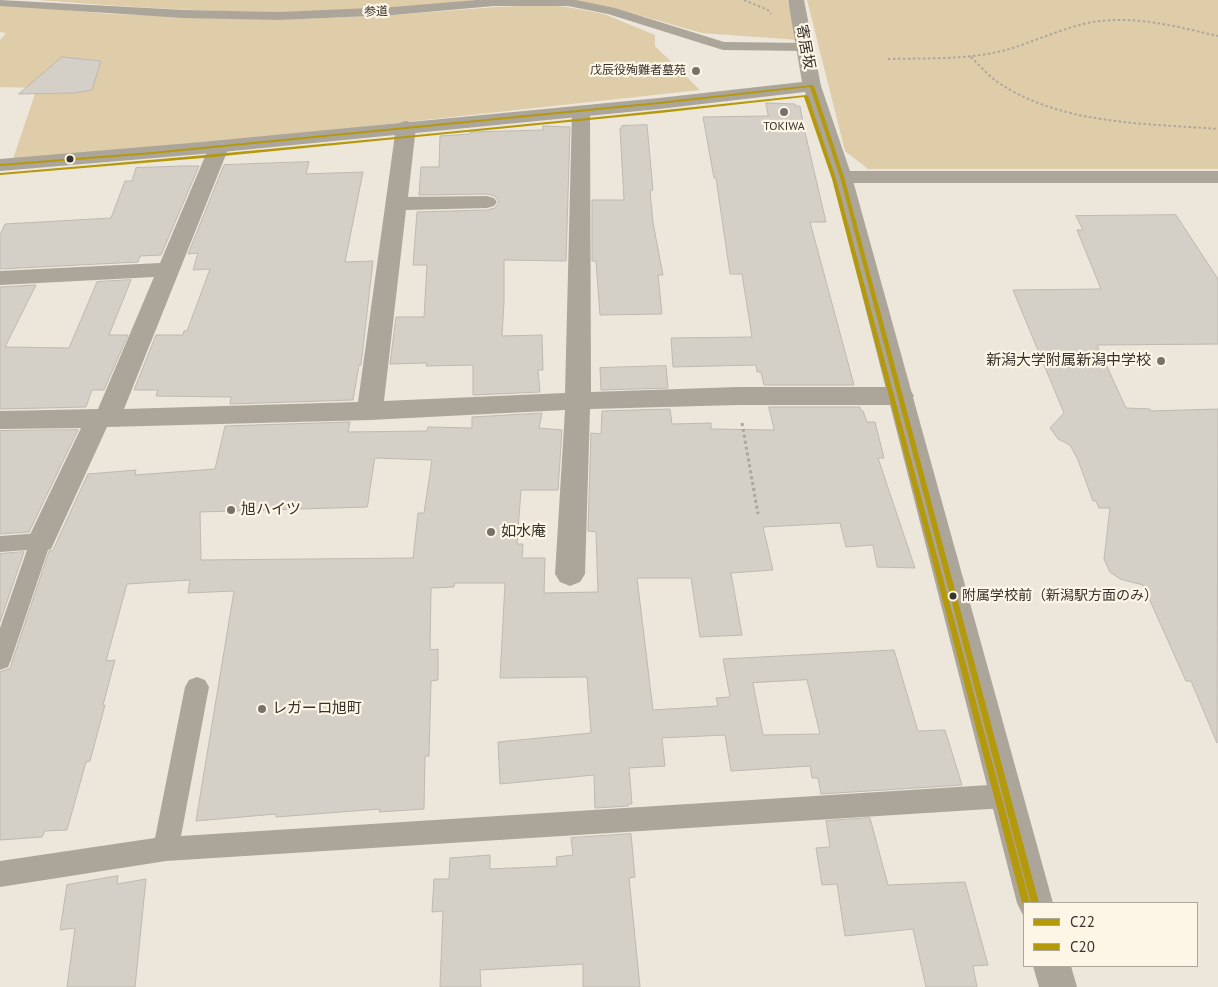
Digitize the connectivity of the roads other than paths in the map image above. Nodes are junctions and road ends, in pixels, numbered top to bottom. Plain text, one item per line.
1 (796, 0) edge
2 (0, 2) edge
3 (806, 47) junction
4 (812, 86) junction
5 (581, 112) junction
6 (406, 127) junction
7 (219, 147) junction
8 (0, 165) edge
9 (842, 177) junction
10 (1218, 177) edge
11 (487, 202) dead end
12 (396, 204) junction
13 (168, 269) junction
14 (0, 278) edge
15 (901, 396) junction
16 (578, 401) junction
17 (370, 411) junction
18 (103, 418) junction
19 (0, 420) edge
20 (41, 542) junction
21 (0, 544) edge
22 (570, 574) dead end
23 (0, 660) edge
24 (197, 687) dead end
25 (1005, 796) junction
26 (166, 849) junction
27 (0, 874) edge
28 (1035, 902) edge
29 (1052, 967) edge
30 (1058, 987) edge

1 - 3 street, 寄居坂
2 - 3 lane, 参道
3 - 4 street, 寄居坂
4 - 5 street
4 - 9 street, 寄居坂
5 - 6 street
5 - 16 street
6 - 7 street
6 - 12 street
7 - 8 street
7 - 13 street
9 - 10 street
9 - 15 street, 寄居坂
11 - 12 street
12 - 17 street
13 - 14 street
13 - 18 street
15 - 16 street
15 - 25 street, 寄居坂
16 - 17 street
16 - 22 street
17 - 18 street
18 - 19 street
18 - 20 street
20 - 21 lane
20 - 23 lane
24 - 26 lane
25 - 26 lane
25 - 28 street, 寄居坂
26 - 27 lane
29 - 30 street

